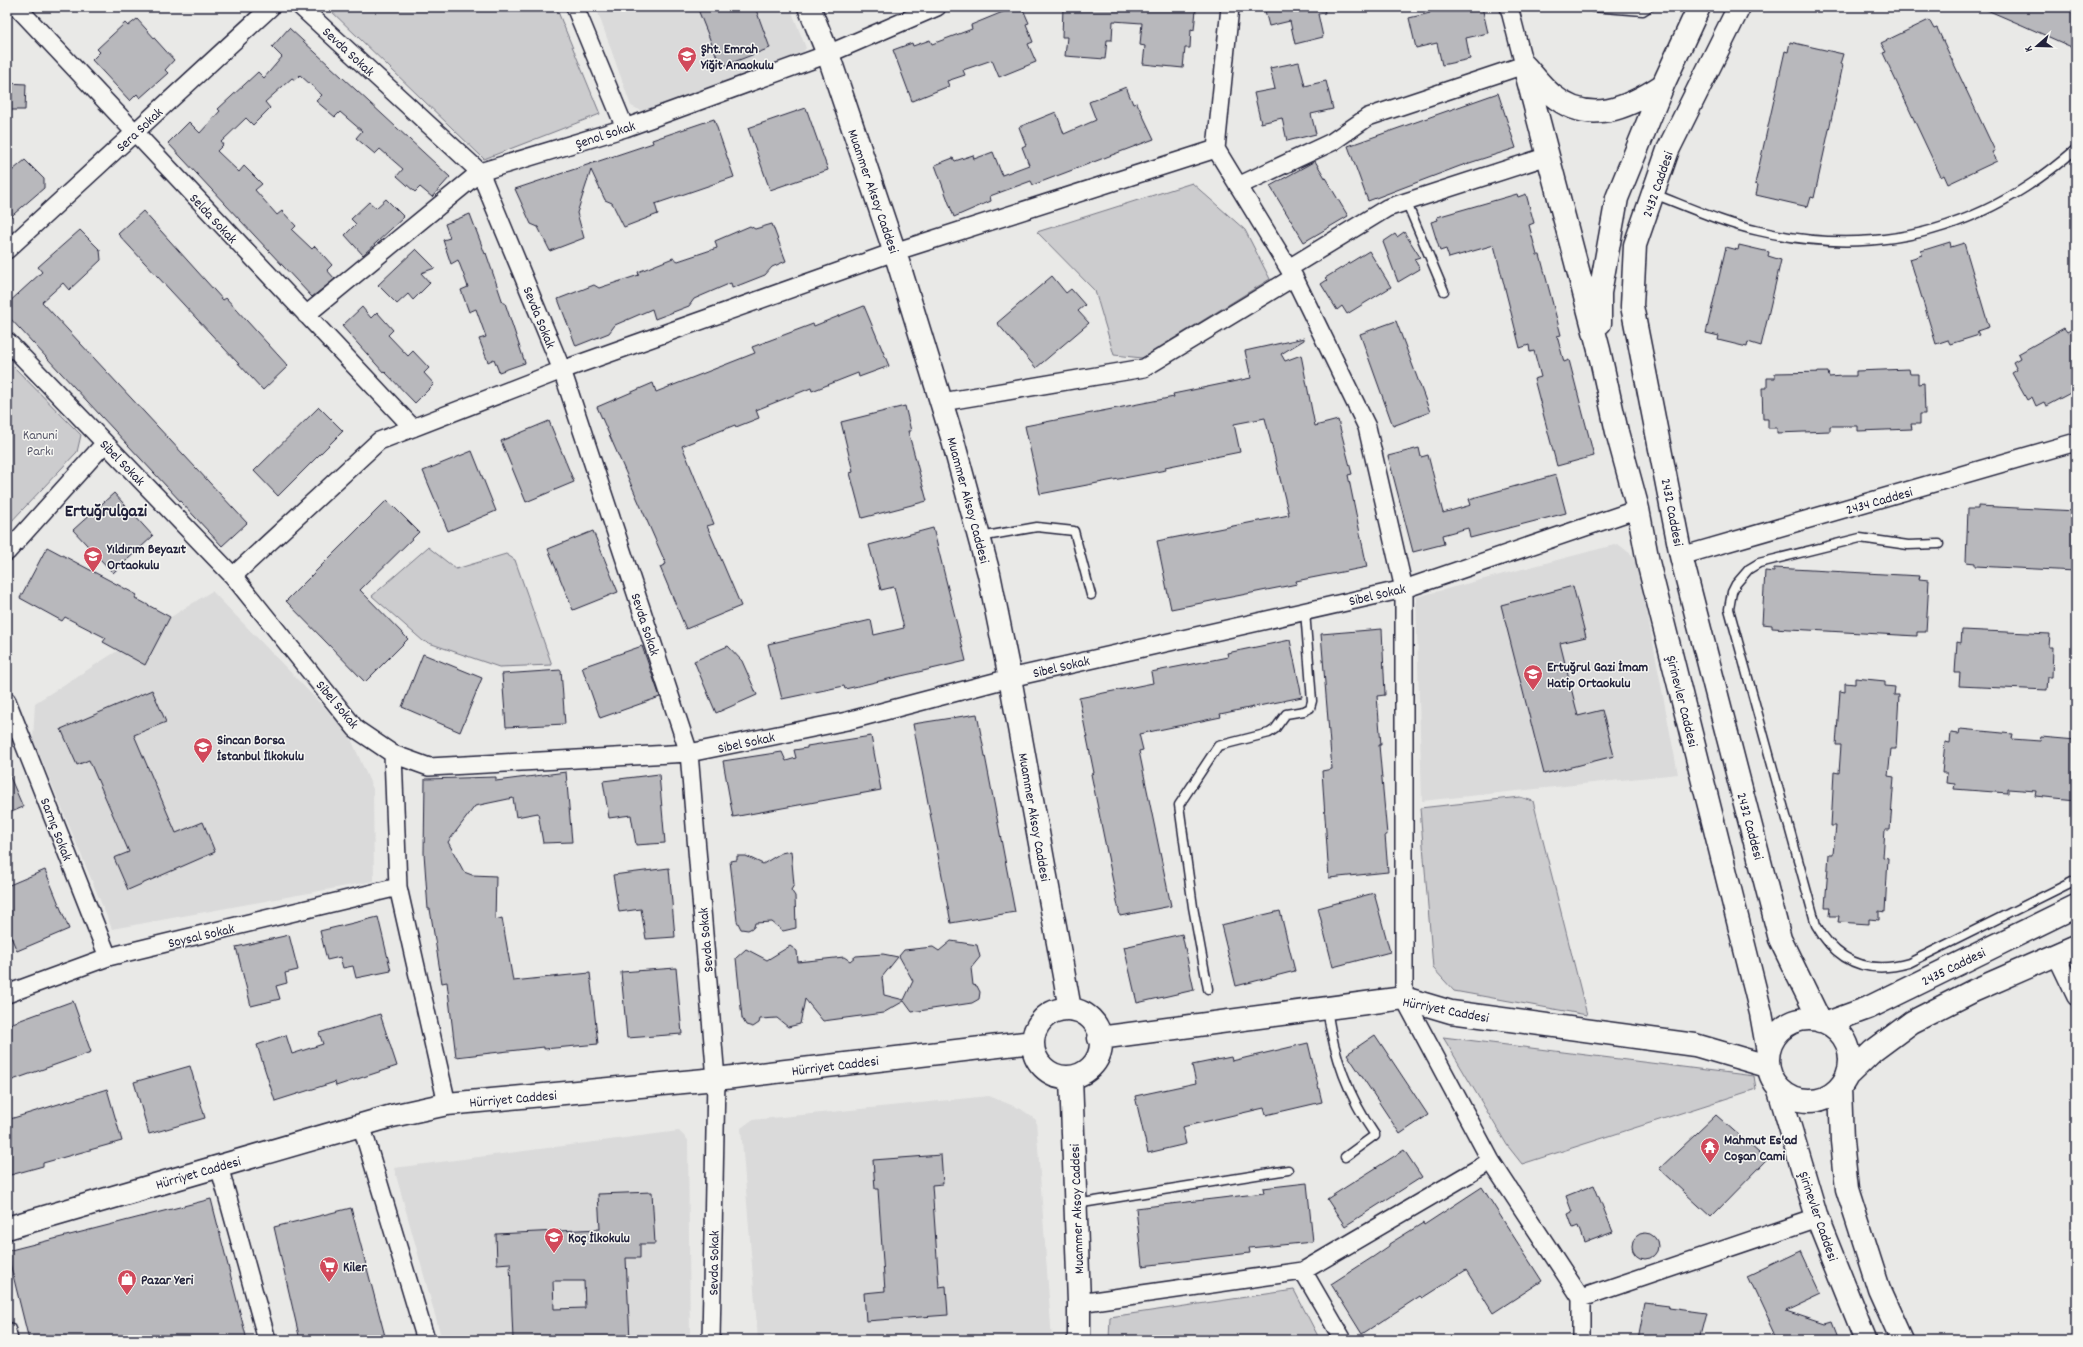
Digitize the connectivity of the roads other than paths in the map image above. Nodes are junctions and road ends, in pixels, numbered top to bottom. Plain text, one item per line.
1 (17, 7) edge
2 (271, 7) edge
3 (301, 7) edge
4 (575, 7) edge
5 (809, 7) edge
6 (937, 7) edge
7 (1230, 7) edge
8 (1509, 7) edge
9 (1592, 7) edge
10 (1648, 7) edge
11 (1699, 7) edge
12 (1739, 7) edge
13 (828, 54) junction
14 (1524, 65) junction
15 (1663, 85) junction
16 (625, 128) junction
17 (134, 133) junction
18 (1216, 149) junction
19 (2076, 149) edge
20 (1548, 156) junction
21 (480, 172) junction
22 (1238, 186) junction
23 (1653, 193) junction
24 (1406, 201) junction
25 (7, 250) edge
26 (894, 252) junction
27 (1292, 272) junction
28 (1444, 292) dead end
29 (306, 315) junction
30 (7, 341) edge
31 (1599, 350) junction
32 (562, 370) junction
33 (942, 402) junction
34 (413, 428) junction
35 (2076, 442) edge
36 (105, 443) junction
37 (1638, 509) junction
38 (980, 537) junction
39 (1939, 544) dead end
40 (7, 552) edge
41 (1681, 556) junction
42 (233, 576) junction
43 (1404, 589) junction
44 (1091, 595) dead end
45 (1305, 611) junction
46 (1010, 678) junction
47 (7, 701) edge
48 (689, 753) junction
49 (393, 754) junction
50 (2076, 880) edge
51 (398, 887) junction
52 (2076, 906) edge
53 (2076, 946) edge
54 (2056, 955) junction
55 (108, 957) junction
56 (1208, 989) dead end
57 (7, 994) edge
58 (1404, 998) junction
59 (2076, 998) edge
60 (1327, 1008) junction
61 (1070, 1009) junction
62 (1824, 1022) junction
63 (1099, 1038) junction
64 (1033, 1042) junction
65 (1768, 1059) junction
66 (1071, 1077) junction
67 (716, 1079) junction
68 (1844, 1082) junction
69 (1779, 1090) junction
70 (447, 1104) junction
71 (361, 1124) junction
72 (1345, 1157) dead end
73 (1491, 1160) junction
74 (219, 1166) junction
75 (1288, 1170) dead end
76 (1075, 1204) junction
77 (1817, 1218) junction
78 (7, 1228) edge
79 (1304, 1271) junction
80 (1581, 1298) junction
81 (1079, 1303) junction
82 (7, 1331) edge
83 (9, 1340) edge
84 (267, 1340) edge
85 (426, 1340) edge
86 (712, 1340) edge
87 (1079, 1340) edge
88 (1343, 1340) edge
89 (1581, 1340) edge
90 (1866, 1340) edge
91 (1902, 1340) edge

1 - 17 street, Selda Sokak
2 - 17 street, Sera Sokak
3 - 21 street, Sevda Sokak
4 - 16 street
5 - 13 street, Muammer Aksoy Caddesi
6 - 13 street, Şenol Sokak
7 - 18 street
8 - 14 street
9 - 10 lane
11 - 15 street
12 - 23 street, 2432 Caddesi
13 - 16 street, Şenol Sokak
13 - 26 street, Muammer Aksoy Caddesi
14 - 15 street
14 - 20 street
14 - 22 street
15 - 31 street
16 - 21 street, Şenol Sokak
17 - 25 street, Sera Sokak
17 - 29 street, Selda Sokak
18 - 22 street
18 - 26 street
19 - 23 lane
20 - 24 street
20 - 31 street
21 - 29 street, Şenol Sokak
21 - 32 street, Sevda Sokak
22 - 27 street
23 - 41 street, 2432 Caddesi
24 - 27 street
24 - 28 lane
26 - 32 street
26 - 33 street, Muammer Aksoy Caddesi
27 - 33 street
27 - 43 street
29 - 34 street, Selda Sokak
30 - 36 street, Sibel Sokak
31 - 37 street, Şirinevler Caddesi
32 - 34 street
32 - 48 street, Sevda Sokak
33 - 38 street, Muammer Aksoy Caddesi
34 - 42 street
35 - 41 street, 2434 Caddesi
36 - 40 street
36 - 42 street, Sibel Sokak
37 - 43 street, Sibel Sokak
37 - 65 street, Şirinevler Caddesi
38 - 44 lane
38 - 46 street, Muammer Aksoy Caddesi
39 - 50 lane
41 - 62 street, 2432 Caddesi
42 - 49 street, Sibel Sokak
43 - 45 street, Sibel Sokak
43 - 58 street
45 - 46 street, Sibel Sokak
45 - 56 lane
46 - 48 street, Sibel Sokak
46 - 61 street, Muammer Aksoy Caddesi
47 - 55 street, Sarnıç Sokak
48 - 49 street, Sibel Sokak
48 - 67 street, Sevda Sokak
49 - 51 street
51 - 55 street, Soysal Sokak
51 - 70 street
52 - 62 street, 2435 Caddesi
53 - 54 street
54 - 59 street
54 - 68 street
55 - 57 street, Soysal Sokak
58 - 60 street, Hürriyet Caddesi
58 - 65 street, Hürriyet Caddesi
58 - 73 street
60 - 63 street, Hürriyet Caddesi
60 - 72 lane
61 - 63 street
61 - 64 street
62 - 65 street
62 - 68 street
63 - 66 street
64 - 66 street
64 - 67 street, Hürriyet Caddesi
65 - 69 street, Şirinevler Caddesi
66 - 76 street, Muammer Aksoy Caddesi
67 - 70 street, Hürriyet Caddesi
67 - 86 street, Sevda Sokak
68 - 69 street, Şirinevler Caddesi
68 - 91 street
69 - 77 street, Şirinevler Caddesi
70 - 71 street, Hürriyet Caddesi
71 - 74 street, Hürriyet Caddesi
71 - 85 street
73 - 79 street
73 - 80 street
74 - 78 street, Hürriyet Caddesi
74 - 84 street
75 - 76 lane
76 - 81 street, Muammer Aksoy Caddesi
77 - 80 street
77 - 90 street, Şirinevler Caddesi
79 - 81 street
79 - 88 street
80 - 89 street
81 - 87 street, Muammer Aksoy Caddesi
82 - 83 street

